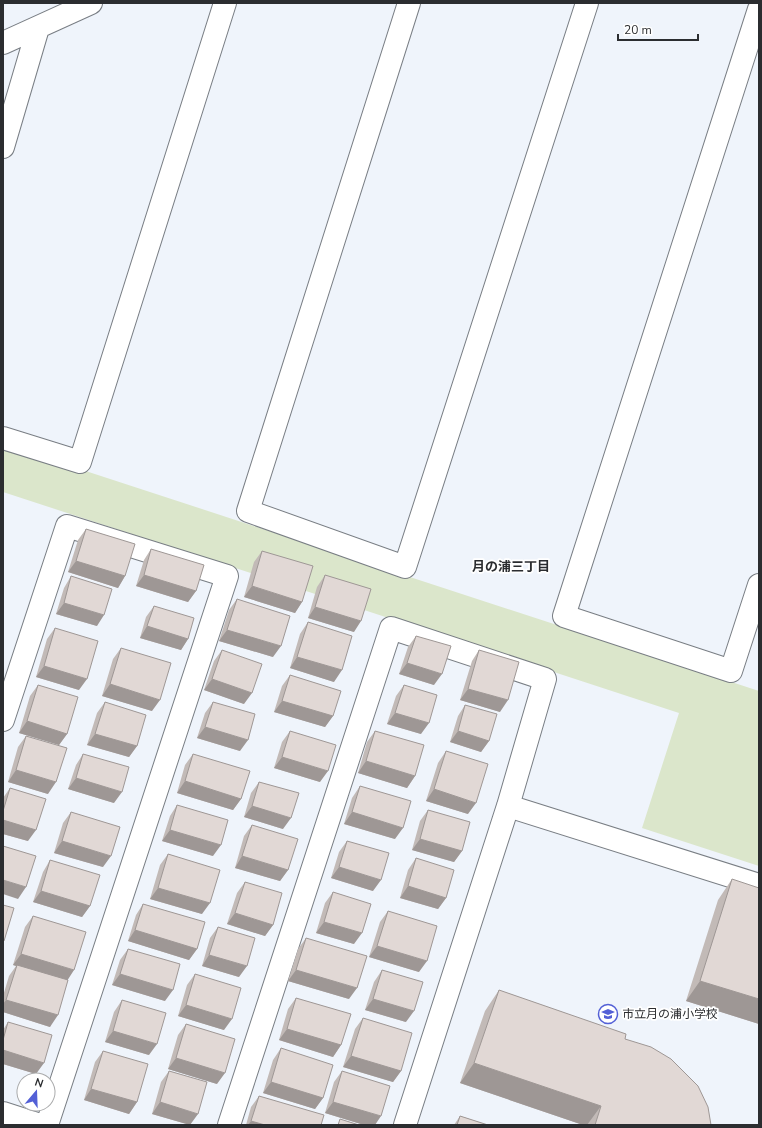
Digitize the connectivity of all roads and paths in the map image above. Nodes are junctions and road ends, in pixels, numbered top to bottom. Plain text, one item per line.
1 (91, 3) edge
2 (225, 3) edge
3 (409, 3) edge
4 (587, 3) edge
5 (759, 9) edge
6 (38, 28) junction
7 (3, 43) edge
8 (3, 147) edge
9 (3, 438) edge
10 (759, 585) edge
11 (3, 720) edge
12 (508, 806) junction
13 (759, 885) edge
14 (3, 1113) edge
15 (40, 1125) edge
16 (47, 1125) edge
17 (229, 1125) edge
18 (405, 1125) edge

1 - 6 street
2 - 9 street
3 - 4 street
5 - 10 street
6 - 7 street
6 - 8 street
11 - 16 street
12 - 13 street
12 - 17 street
12 - 18 street
14 - 15 street

